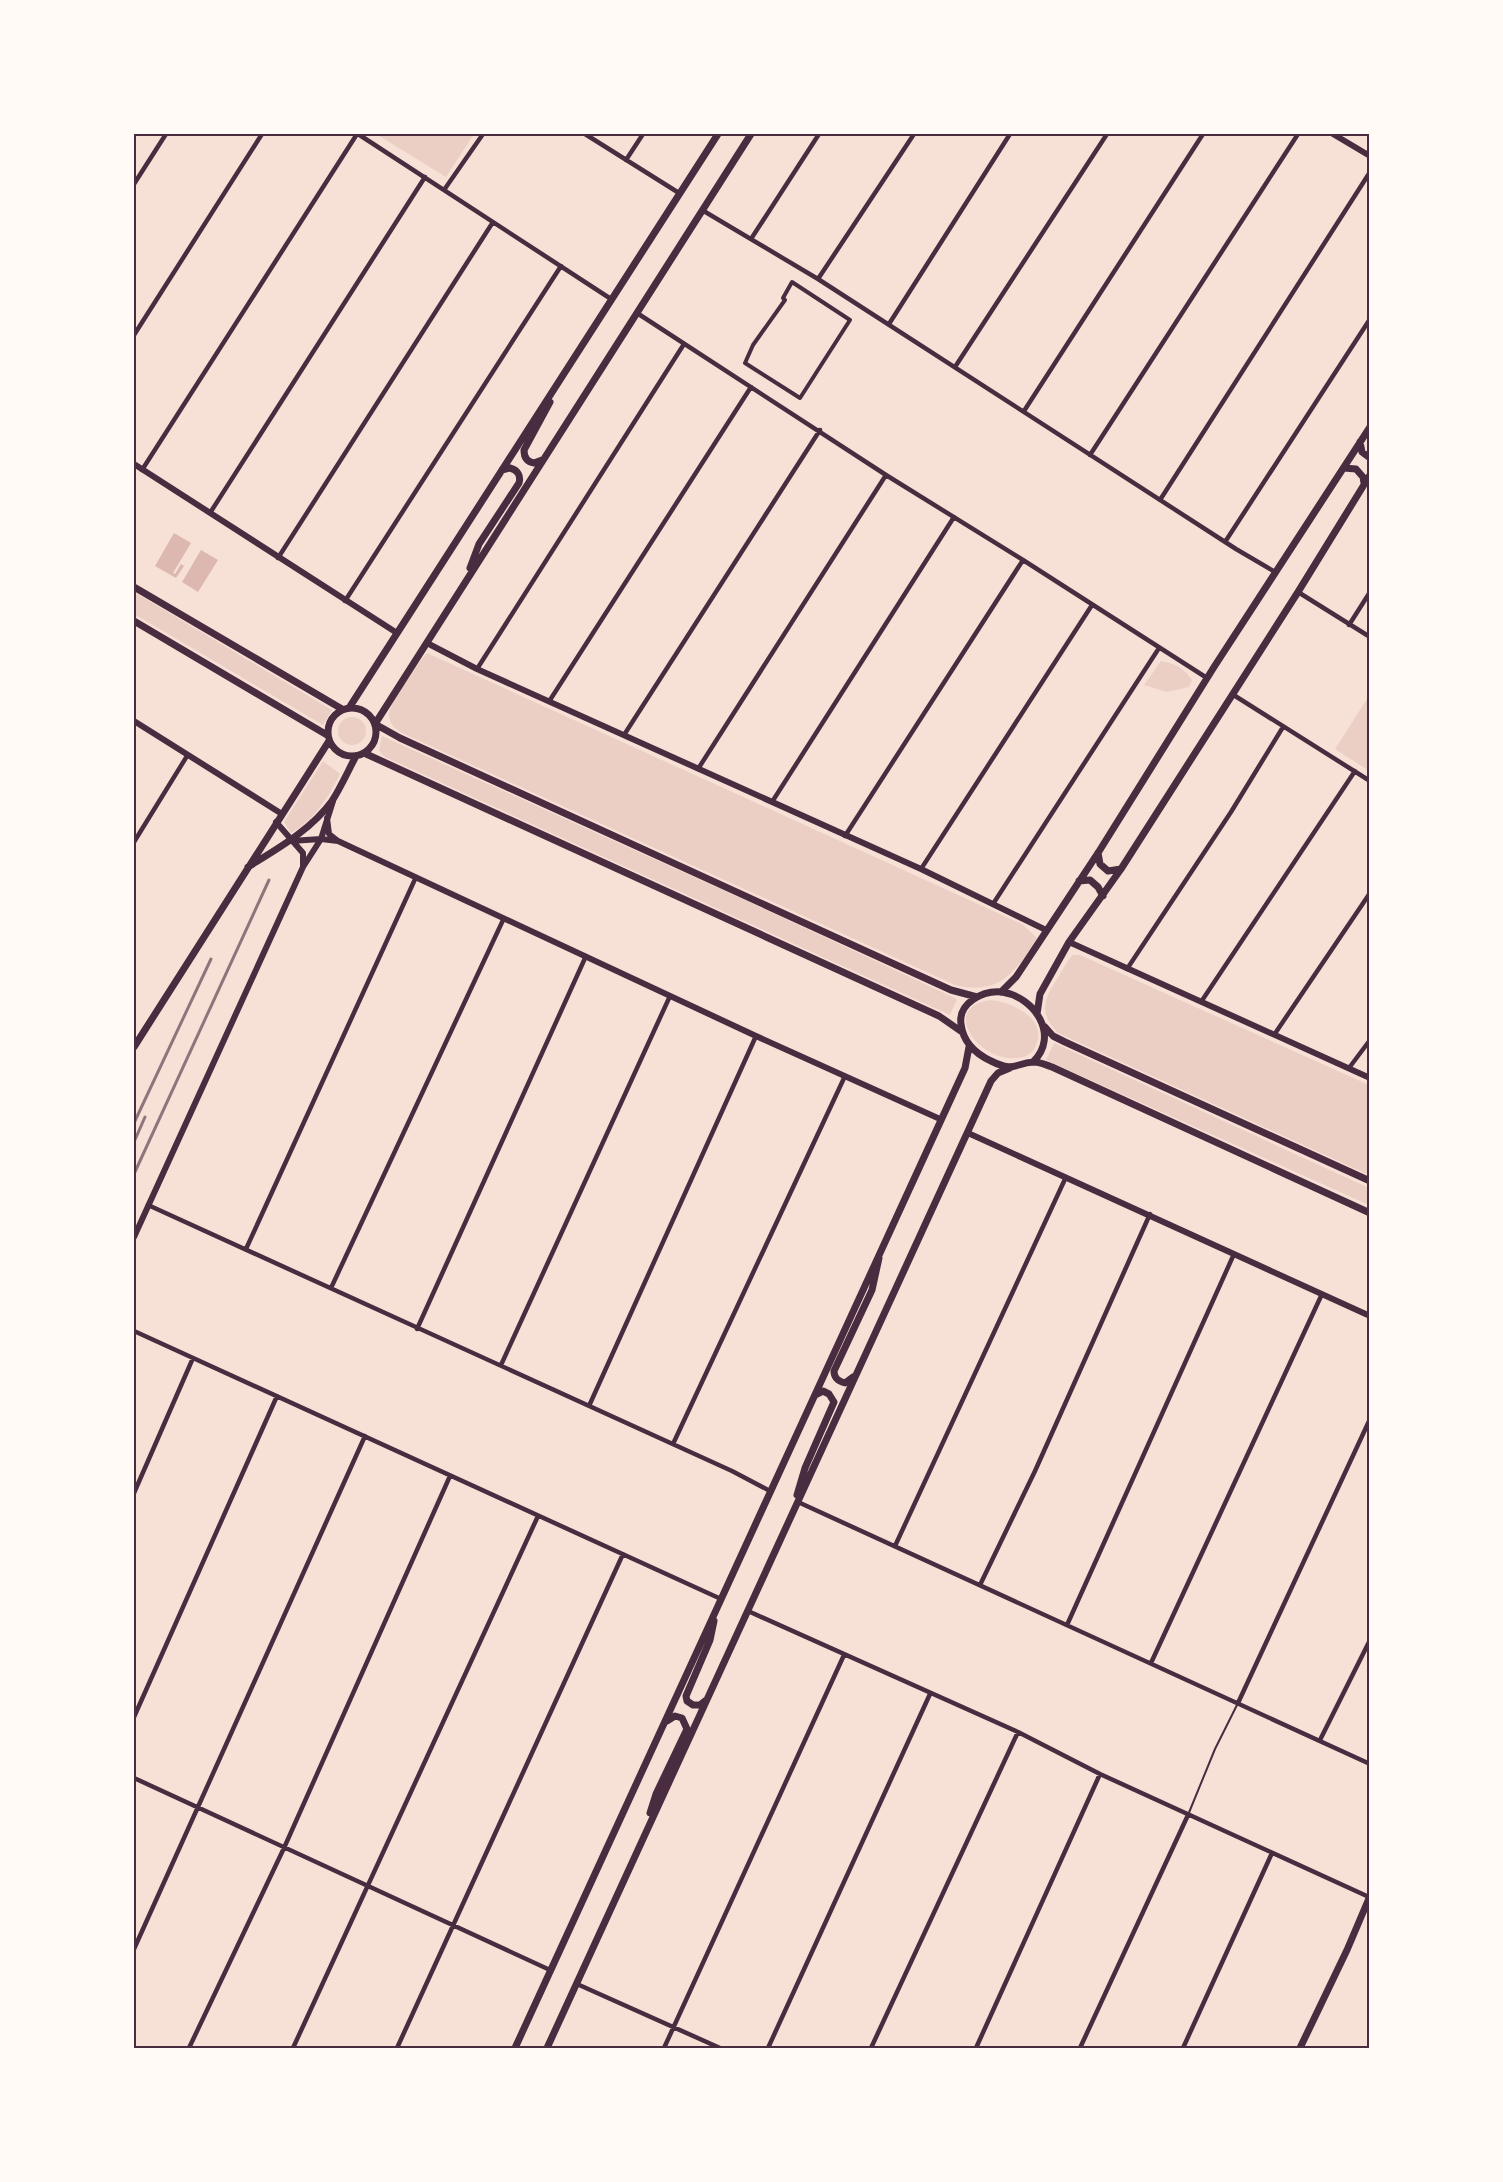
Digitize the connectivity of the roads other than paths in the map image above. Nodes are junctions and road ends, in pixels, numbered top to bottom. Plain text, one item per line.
1 (166, 134) edge
2 (262, 134) edge
3 (357, 134) edge
4 (483, 134) edge
5 (585, 134) edge
6 (643, 134) edge
7 (718, 134) edge
8 (751, 134) edge
9 (819, 134) edge
10 (914, 134) edge
11 (1010, 134) edge
12 (1107, 134) edge
13 (1203, 134) edge
14 (1298, 134) edge
15 (1333, 134) edge
16 (1370, 156) edge
17 (626, 160) junction
18 (1370, 172) edge
19 (425, 177) junction
20 (134, 184) edge
21 (444, 190) junction
22 (679, 194) junction
23 (702, 210) junction
24 (493, 222) junction
25 (750, 239) junction
26 (561, 266) junction
27 (818, 279) junction
28 (612, 299) junction
29 (637, 313) junction
30 (1370, 319) edge
31 (850, 320) joint
32 (889, 324) junction
33 (134, 334) edge
34 (684, 344) junction
35 (955, 368) junction
36 (564, 373) junction
37 (751, 387) junction
38 (1024, 411) junction
39 (1370, 427) edge
40 (820, 430) junction
41 (1360, 442) junction
42 (1090, 455) junction
43 (1370, 458) edge
44 (543, 459) junction
45 (134, 464) edge
46 (1344, 468) junction
47 (142, 470) junction
48 (501, 472) junction
49 (886, 475) junction
50 (1370, 475) edge
51 (1364, 483) junction
52 (1160, 500) junction
53 (210, 513) junction
54 (954, 517) junction
55 (1225, 542) junction
56 (278, 558) junction
57 (1023, 560) junction
58 (1275, 572) junction
59 (465, 581) junction
60 (134, 587) edge
61 (1298, 592) junction
62 (1370, 592) edge
63 (345, 601) junction
64 (1092, 605) junction
65 (134, 621) edge
66 (1349, 625) junction
67 (397, 633) junction
68 (1370, 637) edge
69 (427, 643) junction
70 (1160, 648) junction
71 (477, 669) junction
72 (1207, 678) junction
73 (1232, 694) junction
74 (550, 700) junction
75 (346, 709) junction
76 (134, 722) edge
77 (375, 724) junction
78 (1283, 727) junction
79 (624, 735) junction
80 (328, 738) junction
81 (360, 754) junction
82 (187, 756) junction
83 (698, 769) junction
84 (1355, 771) junction
85 (1370, 781) edge
86 (333, 800) junction
87 (772, 802) junction
88 (278, 816) junction
89 (327, 818) junction
90 (845, 836) junction
91 (321, 839) junction
92 (290, 841) junction
93 (338, 841) junction
94 (134, 842) edge
95 (1098, 853) junction
96 (303, 867) junction
97 (246, 869) junction
98 (921, 869) junction
99 (1121, 869) junction
100 (416, 877) junction
101 (1079, 881) junction
102 (1370, 893) edge
103 (1103, 896) junction
104 (993, 904) junction
105 (504, 918) junction
106 (1046, 930) junction
107 (1069, 942) junction
108 (586, 956) junction
109 (1127, 969) junction
110 (1001, 992) junction
111 (670, 996) junction
112 (977, 997) junction
113 (1201, 1002) junction
114 (1037, 1014) junction
115 (1043, 1024) junction
116 (962, 1032) junction
117 (1274, 1035) junction
118 (756, 1036) junction
119 (1370, 1040) edge
120 (134, 1047) edge
121 (969, 1047) junction
122 (1033, 1062) junction
123 (1010, 1068) junction
124 (1349, 1068) junction
125 (845, 1076) junction
126 (1370, 1078) edge
127 (940, 1119) junction
128 (968, 1133) junction
129 (1066, 1177) junction
130 (1370, 1181) edge
131 (148, 1205) junction
132 (1370, 1213) edge
133 (1150, 1214) junction
134 (134, 1237) edge
135 (882, 1244) junction
136 (246, 1248) junction
137 (1234, 1254) junction
138 (331, 1288) junction
139 (1322, 1294) junction
140 (1370, 1316) edge
141 (417, 1329) junction
142 (134, 1331) edge
143 (194, 1358) junction
144 (501, 1365) junction
145 (859, 1370) junction
146 (277, 1396) junction
147 (814, 1396) junction
148 (589, 1406) junction
149 (1370, 1419) edge
150 (365, 1436) junction
151 (673, 1444) junction
152 (450, 1476) junction
153 (770, 1491) junction
154 (134, 1493) edge
155 (798, 1502) junction
156 (538, 1516) junction
157 (791, 1518) junction
158 (895, 1546) junction
159 (622, 1554) junction
160 (980, 1585) junction
161 (721, 1599) junction
162 (717, 1607) junction
163 (748, 1611) junction
164 (1067, 1625) junction
165 (1370, 1640) edge
166 (844, 1655) junction
167 (1151, 1663) junction
168 (930, 1694) junction
169 (707, 1700) junction
170 (1238, 1703) junction
171 (134, 1717) edge
172 (665, 1723) junction
173 (1018, 1732) junction
174 (1320, 1740) junction
175 (1370, 1764) edge
176 (1100, 1774) junction
177 (134, 1778) edge
178 (198, 1809) junction
179 (1188, 1815) junction
180 (643, 1838) junction
181 (285, 1848) junction
182 (1272, 1853) junction
183 (369, 1886) junction
184 (1369, 1896) edge
185 (455, 1925) junction
186 (134, 1949) edge
187 (550, 1970) junction
188 (577, 1984) junction
189 (674, 2027) junction
190 (189, 2049) edge
191 (293, 2049) edge
192 (397, 2049) edge
193 (515, 2049) edge
194 (547, 2049) edge
195 (664, 2049) edge
196 (720, 2049) edge
197 (768, 2049) edge
198 (871, 2049) edge
199 (976, 2049) edge
200 (1080, 2049) edge
201 (1183, 2049) edge
202 (1300, 2049) edge

1 - 20 street
2 - 33 street
3 - 19 street
3 - 47 street
4 - 21 street
5 - 17 street
6 - 17 street
7 - 22 main road
8 - 23 main road
9 - 25 street
10 - 27 street
11 - 32 street
12 - 35 street
13 - 38 street
14 - 42 street
15 - 16 street
17 - 22 street
18 - 52 street
19 - 21 street
19 - 53 street
21 - 24 street
22 - 28 main road
23 - 25 street
23 - 29 main road
24 - 26 street
24 - 56 street
25 - 27 street
26 - 28 street
26 - 63 street
27 - 32 street
28 - 36 main road
29 - 34 street
29 - 44 main road
30 - 55 street
31 - 31 street
32 - 35 street
34 - 37 street
34 - 71 street
35 - 38 street
36 - 44 main road
36 - 48 main road
37 - 40 street
37 - 74 street
38 - 42 street
39 - 41 main road
40 - 49 street
40 - 79 street
41 - 43 main road
41 - 46 main road
42 - 52 street
44 - 59 main road
45 - 47 street
46 - 51 main road
46 - 58 main road
47 - 53 street
48 - 59 main road
48 - 67 main road
49 - 54 street
49 - 83 street
50 - 51 main road
51 - 61 main road
52 - 55 street
53 - 56 street
54 - 57 street
54 - 87 street
55 - 58 street
56 - 63 street
57 - 64 street
57 - 90 street
58 - 72 main road
59 - 69 main road
60 - 75 main road
61 - 66 street
61 - 73 main road
62 - 66 street
63 - 67 street
64 - 70 street
64 - 98 street
65 - 80 main road
66 - 68 street
67 - 75 main road
69 - 71 street
69 - 77 main road
70 - 72 street
70 - 104 street
71 - 74 street
72 - 95 main road
73 - 78 street
73 - 99 main road
74 - 79 street
75 - 77 main road
75 - 80 main road
76 - 82 street
77 - 81 main road
77 - 112 main road
78 - 84 street
78 - 109 street
79 - 83 street
80 - 81 main road
80 - 88 main road
81 - 86 main road
81 - 116 main road
82 - 88 street
82 - 94 street
83 - 87 street
84 - 85 street
84 - 113 street
86 - 89 street
86 - 92 main road
87 - 90 street
88 - 92 street
88 - 97 main road
89 - 91 street
89 - 93 street
90 - 98 street
91 - 92 street
91 - 93 street
91 - 96 street
92 - 96 street
92 - 97 main road
93 - 100 street
95 - 99 main road
95 - 101 main road
96 - 131 street
97 - 120 main road
98 - 104 street
99 - 103 main road
100 - 105 street
100 - 136 street
101 - 103 main road
101 - 106 main road
102 - 117 street
103 - 107 main road
104 - 106 street
105 - 108 street
105 - 138 street
106 - 110 main road
107 - 109 street
107 - 114 main road
108 - 111 street
108 - 141 street
109 - 113 street
110 - 112 main road
110 - 114 main road
111 - 118 street
111 - 144 street
112 - 116 main road
113 - 117 street
114 - 115 main road
115 - 122 main road
115 - 130 main road
116 - 121 main road
117 - 124 street
118 - 125 street
118 - 148 street
119 - 124 street
121 - 123 main road
121 - 127 main road
122 - 123 main road
122 - 132 main road
123 - 128 main road
124 - 126 street
125 - 127 street
125 - 151 street
127 - 135 main road
128 - 129 street
128 - 145 main road
129 - 133 street
129 - 158 street
131 - 134 street
131 - 136 street
133 - 137 street
133 - 160 street
135 - 145 main road
135 - 147 main road
136 - 138 street
137 - 139 street
137 - 164 street
138 - 141 street
139 - 140 street
139 - 167 street
141 - 144 street
142 - 143 street
143 - 146 street
143 - 154 street
144 - 148 street
145 - 155 main road
146 - 150 street
146 - 171 street
147 - 153 main road
147 - 157 main road
148 - 151 street
149 - 170 street
150 - 152 street
150 - 178 street
151 - 153 street
152 - 156 street
152 - 181 street
153 - 161 main road
155 - 157 main road
155 - 158 street
156 - 159 street
156 - 183 street
157 - 163 main road
158 - 160 street
159 - 161 street
159 - 185 street
160 - 164 street
161 - 162 main road
162 - 169 main road
162 - 172 main road
163 - 166 street
163 - 169 main road
164 - 167 street
165 - 174 street
166 - 168 street
166 - 189 street
167 - 170 street
168 - 173 street
168 - 197 street
169 - 180 main road
170 - 174 street
170 - 179 lane
172 - 180 main road
172 - 187 main road
173 - 176 street
173 - 198 street
174 - 175 street
176 - 179 street
176 - 199 street
177 - 178 street
178 - 181 street
178 - 186 street
179 - 182 street
179 - 200 street
180 - 188 main road
181 - 183 street
181 - 190 street
182 - 184 street
182 - 201 street
183 - 185 street
183 - 191 street
184 - 202 main road
185 - 187 street
185 - 192 street
187 - 193 main road
188 - 189 street
188 - 194 main road
189 - 195 street
189 - 196 street

